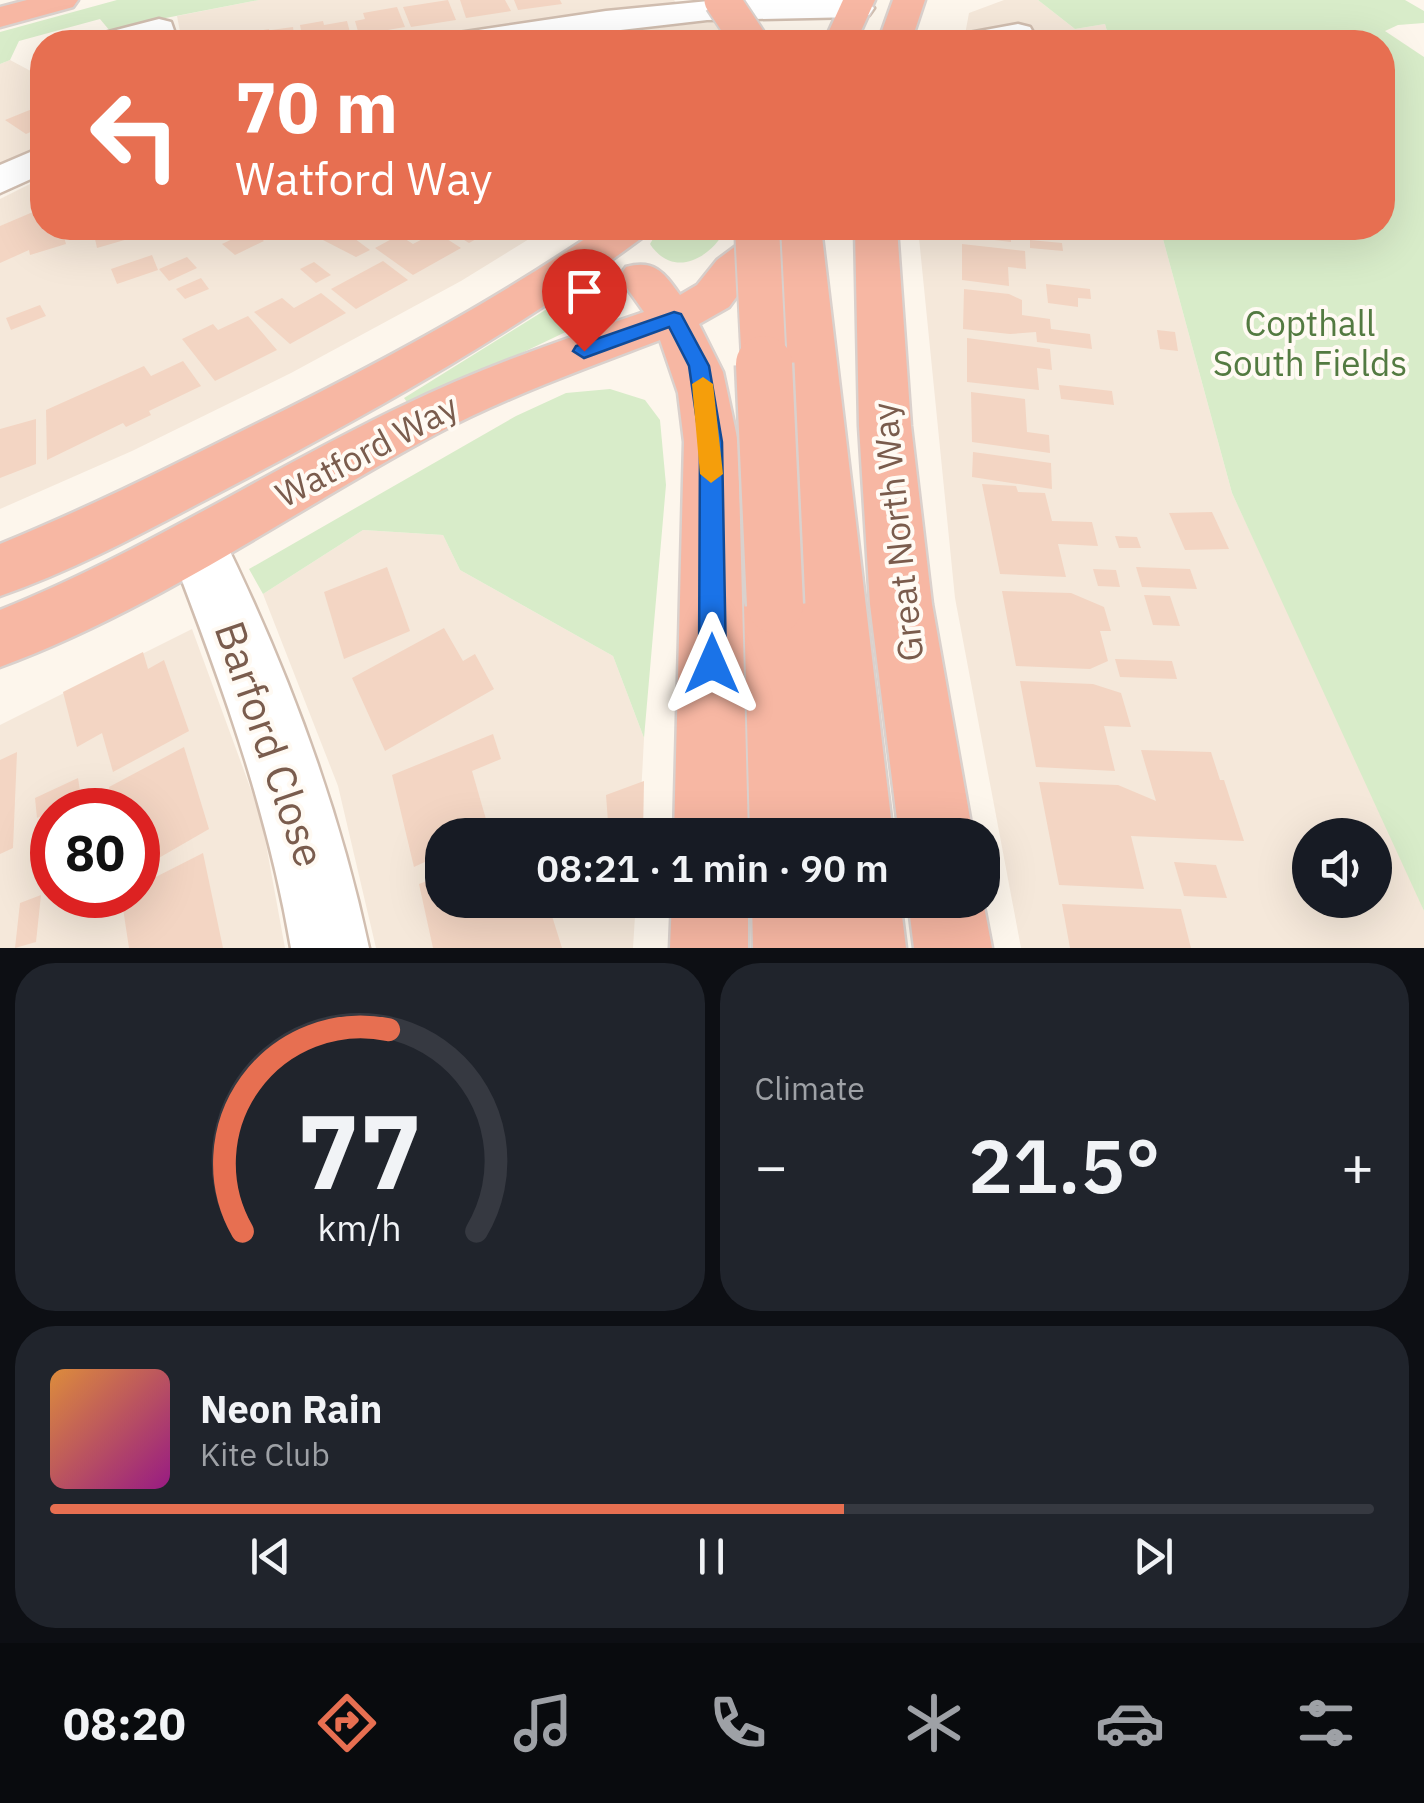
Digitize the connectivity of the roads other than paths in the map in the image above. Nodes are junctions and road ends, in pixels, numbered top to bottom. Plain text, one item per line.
1 (62, 0) edge
2 (908, 0) edge
3 (775, 3) edge
4 (868, 3) edge
5 (706, 4) edge
6 (0, 17) edge
7 (536, 30) edge
8 (713, 30) edge
9 (736, 30) edge
10 (849, 30) edge
11 (899, 30) edge
12 (30, 165) edge
13 (0, 180) edge
14 (610, 240) edge
15 (620, 240) edge
16 (800, 240) edge
17 (877, 240) edge
18 (745, 249) edge
19 (642, 277) junction
20 (674, 318) junction
21 (556, 360) junction
22 (706, 398) junction
23 (197, 544) junction
24 (0, 571) edge
25 (805, 605) junction
26 (0, 639) edge
27 (711, 818) edge
28 (787, 818) edge
29 (852, 818) edge
30 (933, 818) edge
31 (710, 918) edge
32 (791, 918) edge
33 (864, 918) edge
34 (949, 918) edge
35 (330, 948) edge
36 (710, 948) edge
37 (792, 948) edge
38 (867, 948) edge
39 (953, 948) edge

1 - 6 highway
2 - 11 highway
3 - 4 street
3 - 5 street
4 - 10 highway
5 - 7 street
5 - 8 highway
5 - 9 highway, bridge
12 - 13 street
14 - 24 highway, Watford Way
15 - 19 highway
16 - 25 highway
17 - 30 highway, Great North Way
18 - 19 highway
18 - 20 highway, Watford Way
18 - 25 highway, bridge
19 - 20 highway
20 - 21 highway, Watford Way
20 - 22 highway
21 - 22 highway
21 - 23 highway, Watford Way
22 - 27 highway
23 - 26 highway, Watford Way
23 - 35 street, Barford Close
25 - 28 highway
25 - 29 highway
31 - 36 highway
32 - 37 highway
33 - 38 highway
34 - 39 highway

